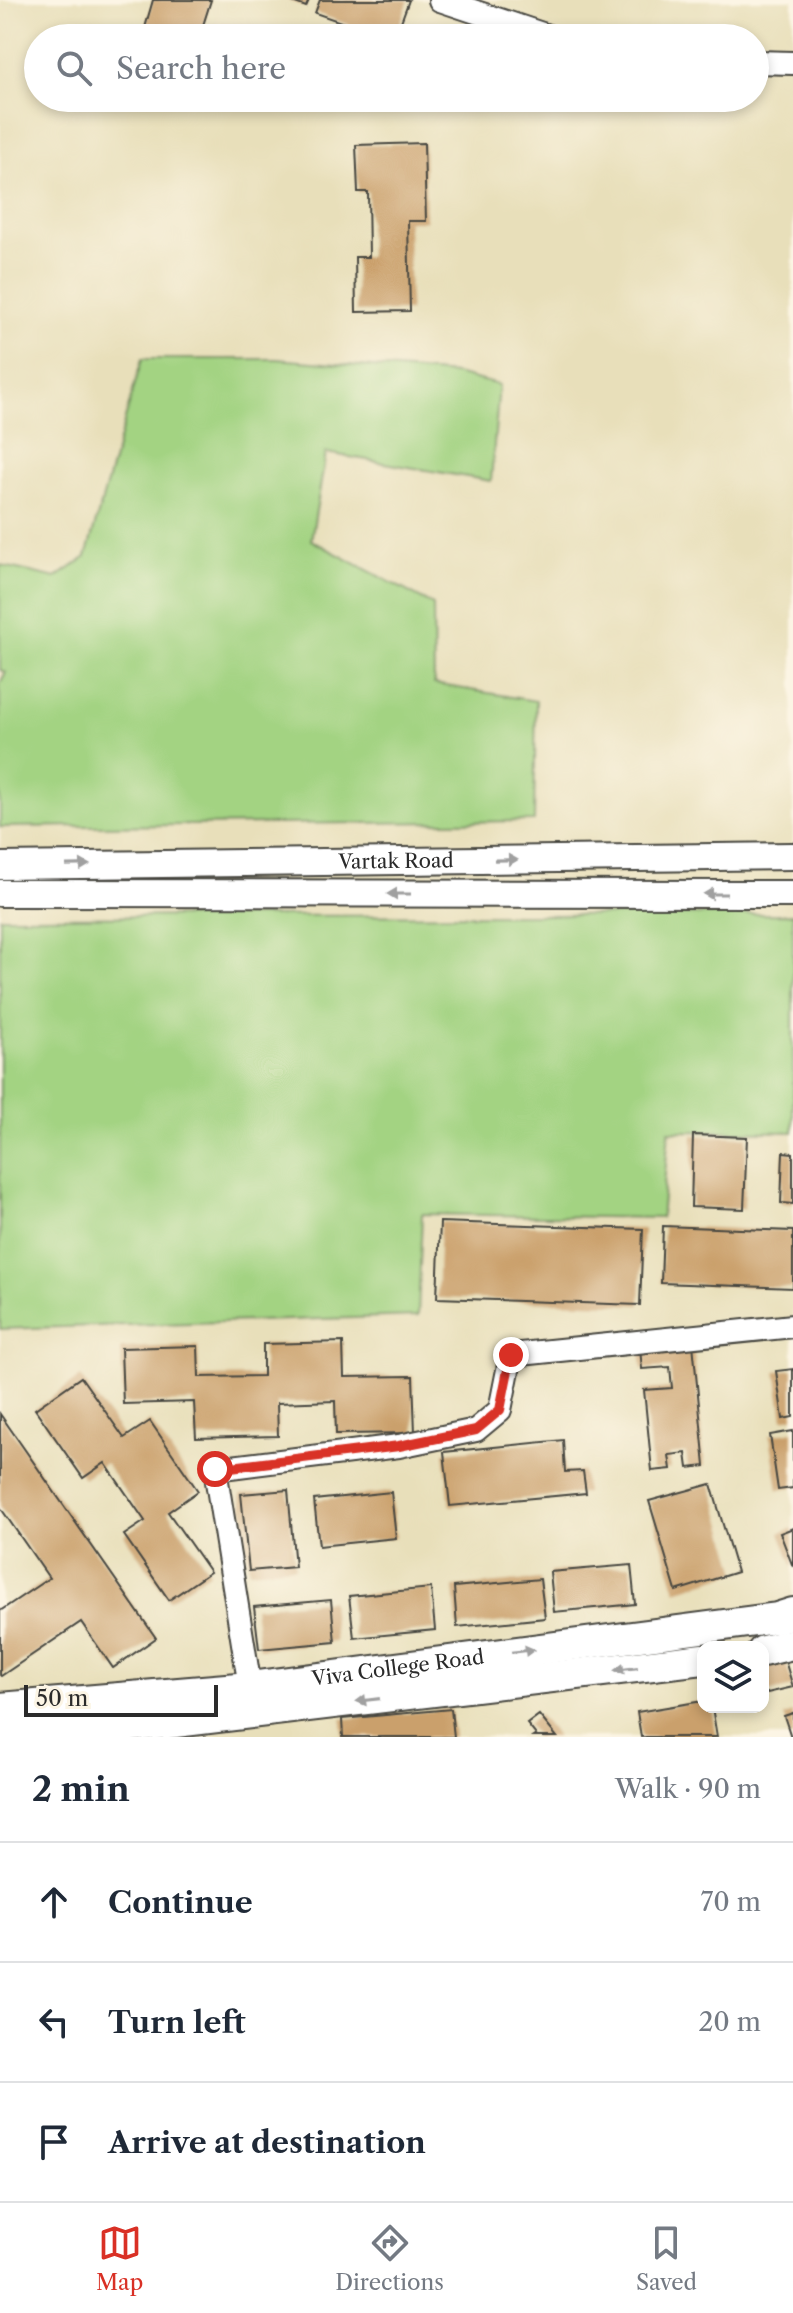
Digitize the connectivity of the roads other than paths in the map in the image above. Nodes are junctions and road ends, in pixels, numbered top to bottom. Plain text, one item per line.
1 (440, 0) edge
2 (512, 24) edge
3 (769, 62) edge
4 (793, 63) edge
5 (793, 856) edge
6 (0, 866) edge
7 (0, 893) edge
8 (793, 894) edge
9 (793, 1326) edge
10 (793, 1613) edge
11 (793, 1644) edge
12 (769, 1650) edge
13 (697, 1660) edge
14 (250, 1687) junction
15 (143, 1696) junction
16 (0, 1708) edge
17 (173, 1730) edge
18 (0, 1737) edge

1 - 2 street
3 - 4 street
6 -> 5 street, Vartak Road
8 -> 7 street, Vartak Road
9 - 14 street
14 -> 10 main road, Viva College Road
11 - 12 main road
13 -> 17 main road, Viva College Road
14 - 15 main road, Viva College Road
15 - 16 main road, Viva College Road
15 - 17 street
17 - 18 main road, Viva College Road

